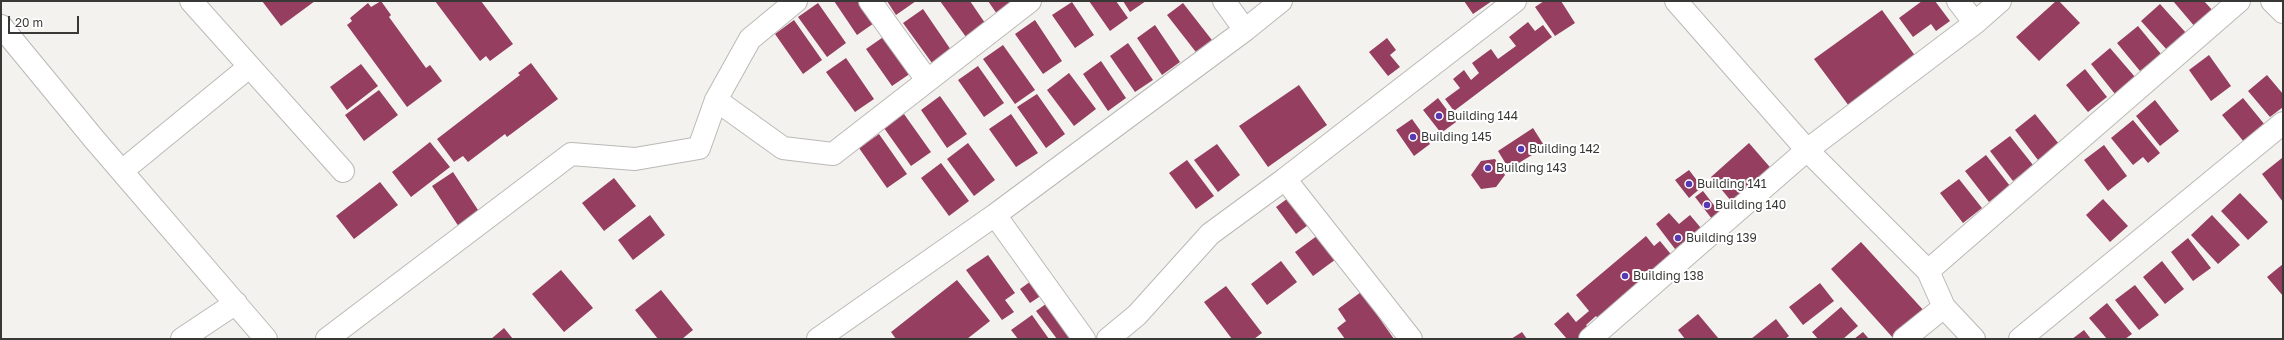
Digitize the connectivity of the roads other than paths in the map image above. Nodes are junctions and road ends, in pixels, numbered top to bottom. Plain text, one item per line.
1 (191, 1) edge
2 (796, 1) edge
3 (870, 1) edge
4 (1030, 1) edge
5 (1224, 1) edge
6 (1282, 1) edge
7 (1515, 1) edge
8 (1676, 1) edge
9 (1958, 1) edge
10 (2000, 1) edge
11 (2239, 1) edge
12 (2272, 1) edge
13 (2283, 12) edge
14 (1975, 23) junction
15 (1, 26) edge
16 (1245, 30) junction
17 (249, 67) junction
18 (927, 80) junction
19 (716, 100) junction
20 (2283, 123) edge
21 (1807, 150) junction
22 (122, 171) junction
23 (343, 171) dead end
24 (1285, 179) junction
25 (995, 215) junction
26 (1928, 271) junction
27 (236, 304) junction
28 (1944, 307) junction
29 (182, 339) edge
30 (266, 339) edge
31 (327, 339) edge
32 (818, 339) edge
33 (1084, 339) edge
34 (1108, 339) edge
35 (1411, 339) edge
36 (1590, 339) edge
37 (1904, 339) edge
38 (1974, 339) edge
39 (2020, 339) edge

1 - 17 street
2 - 19 street
3 - 18 street
4 - 18 street
5 - 16 street
6 - 16 street
7 - 24 street
8 - 21 street
9 - 14 street
10 - 14 street
11 - 26 street
12 - 13 street
14 - 21 street
15 - 22 street
16 - 25 street
17 - 22 street
17 - 23 street
18 - 19 street
19 - 31 street
20 - 39 street
21 - 26 street
21 - 36 street
22 - 27 street
24 - 34 street
24 - 35 street
25 - 32 street
25 - 33 street
26 - 28 street
27 - 29 street
27 - 30 street
28 - 37 street
28 - 38 street

